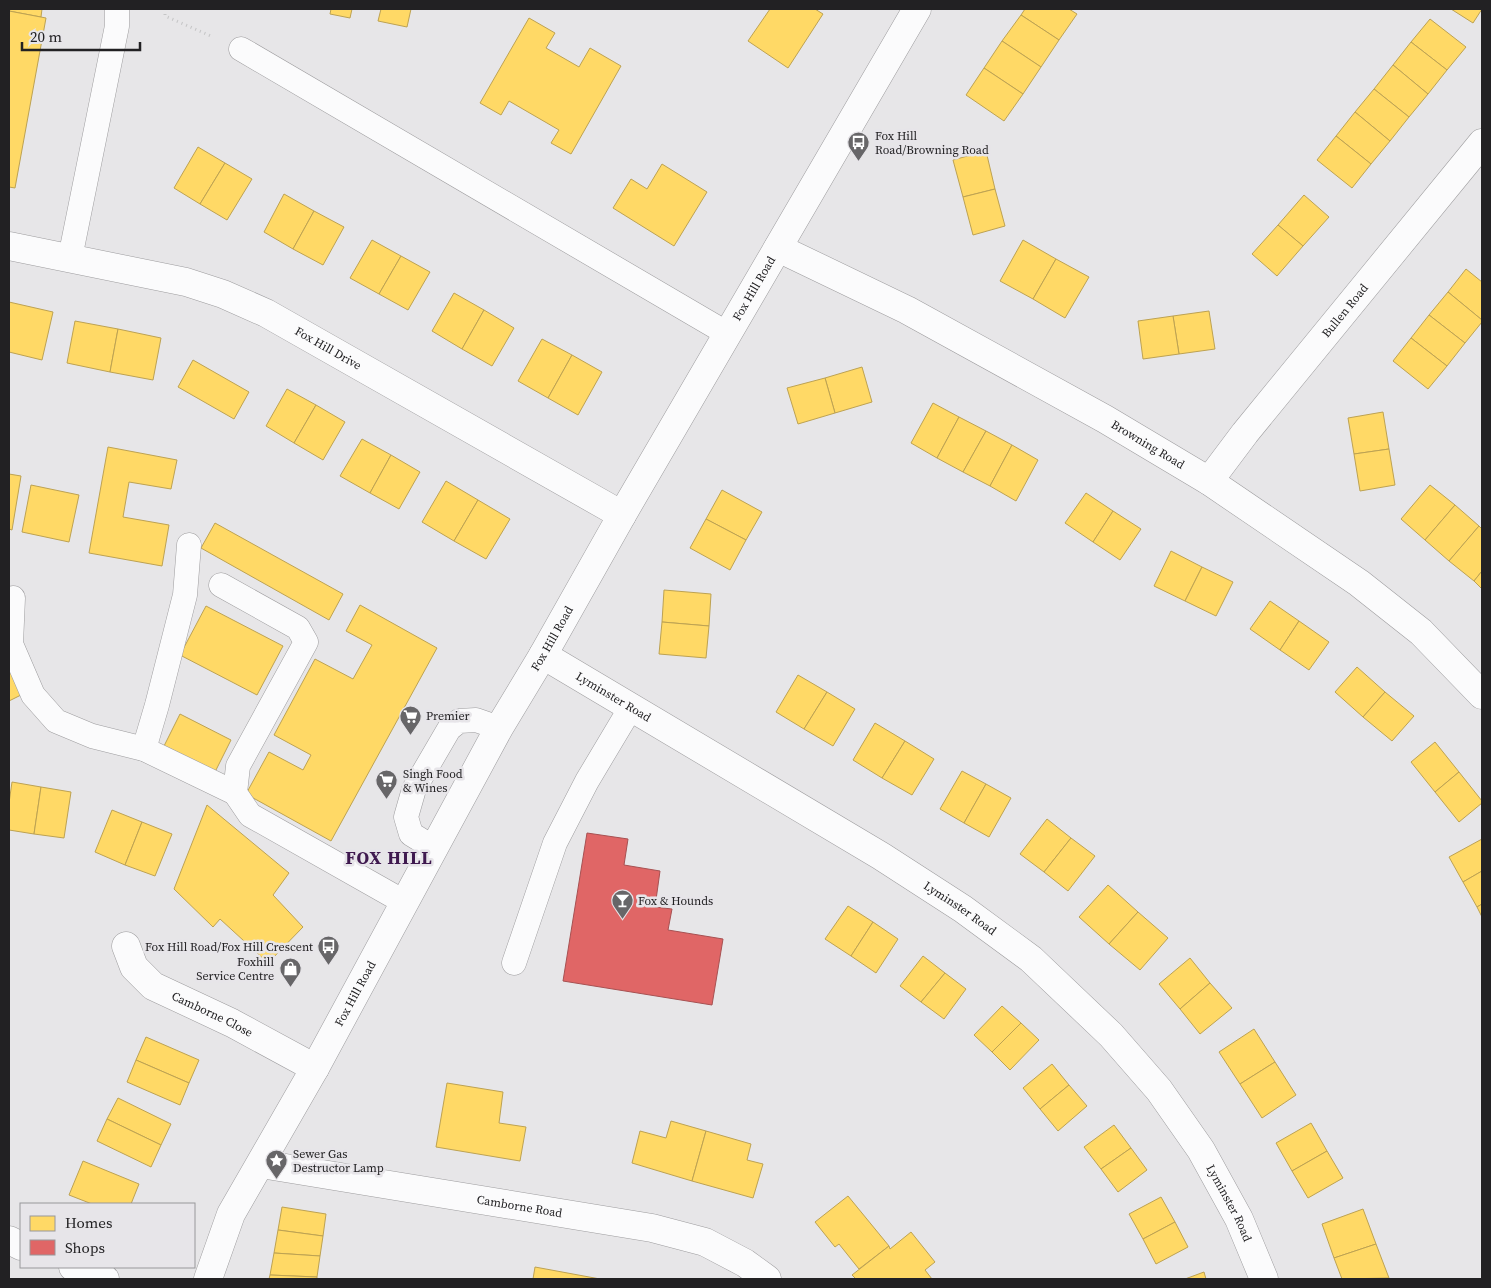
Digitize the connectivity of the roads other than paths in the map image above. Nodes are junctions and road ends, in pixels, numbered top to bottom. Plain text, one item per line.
1 (117, 9) edge
2 (916, 9) edge
3 (241, 49) road end
4 (1482, 143) edge
5 (9, 246) edge
6 (778, 248) junction
7 (70, 258) junction
8 (728, 334) junction
9 (1209, 481) junction
10 (622, 515) junction
11 (189, 545) dead end
12 (222, 585) dead end
13 (13, 598) dead end
14 (543, 655) junction
15 (1482, 695) edge
16 (630, 709) junction
17 (499, 728) junction
18 (144, 749) junction
19 (235, 793) junction
20 (434, 848) junction
21 (404, 902) junction
22 (126, 946) dead end
23 (514, 963) dead end
24 (314, 1068) junction
25 (261, 1164) junction
26 (76, 1268) edge
27 (105, 1279) edge
28 (208, 1279) edge
29 (768, 1279) edge
30 (1264, 1279) edge

1 - 7 lane
2 - 6 street, Fox Hill Road
3 - 8 lane
4 - 9 street, Bullen Road
5 - 7 street, Fox Hill Drive
6 - 8 street, Fox Hill Road
6 - 9 street, Browning Road
7 - 10 street, Fox Hill Drive
8 - 10 street, Fox Hill Road
9 - 15 street, Browning Road
10 - 14 street, Fox Hill Road
11 - 18 lane
12 - 19 lane
13 - 18 lane
14 - 16 street, Lyminster Road
14 - 17 street, Fox Hill Road
16 - 23 lane
16 - 30 street, Lyminster Road
17 - 20 street, Fox Hill Road
17 - 20 lane
18 - 19 lane
19 - 21 lane
20 - 21 street, Fox Hill Road
21 - 24 street, Fox Hill Road
22 - 24 street, Camborne Close
24 - 25 street, Fox Hill Road
25 - 28 street, Fox Hill Road
25 - 29 street, Camborne Road
26 - 27 street

